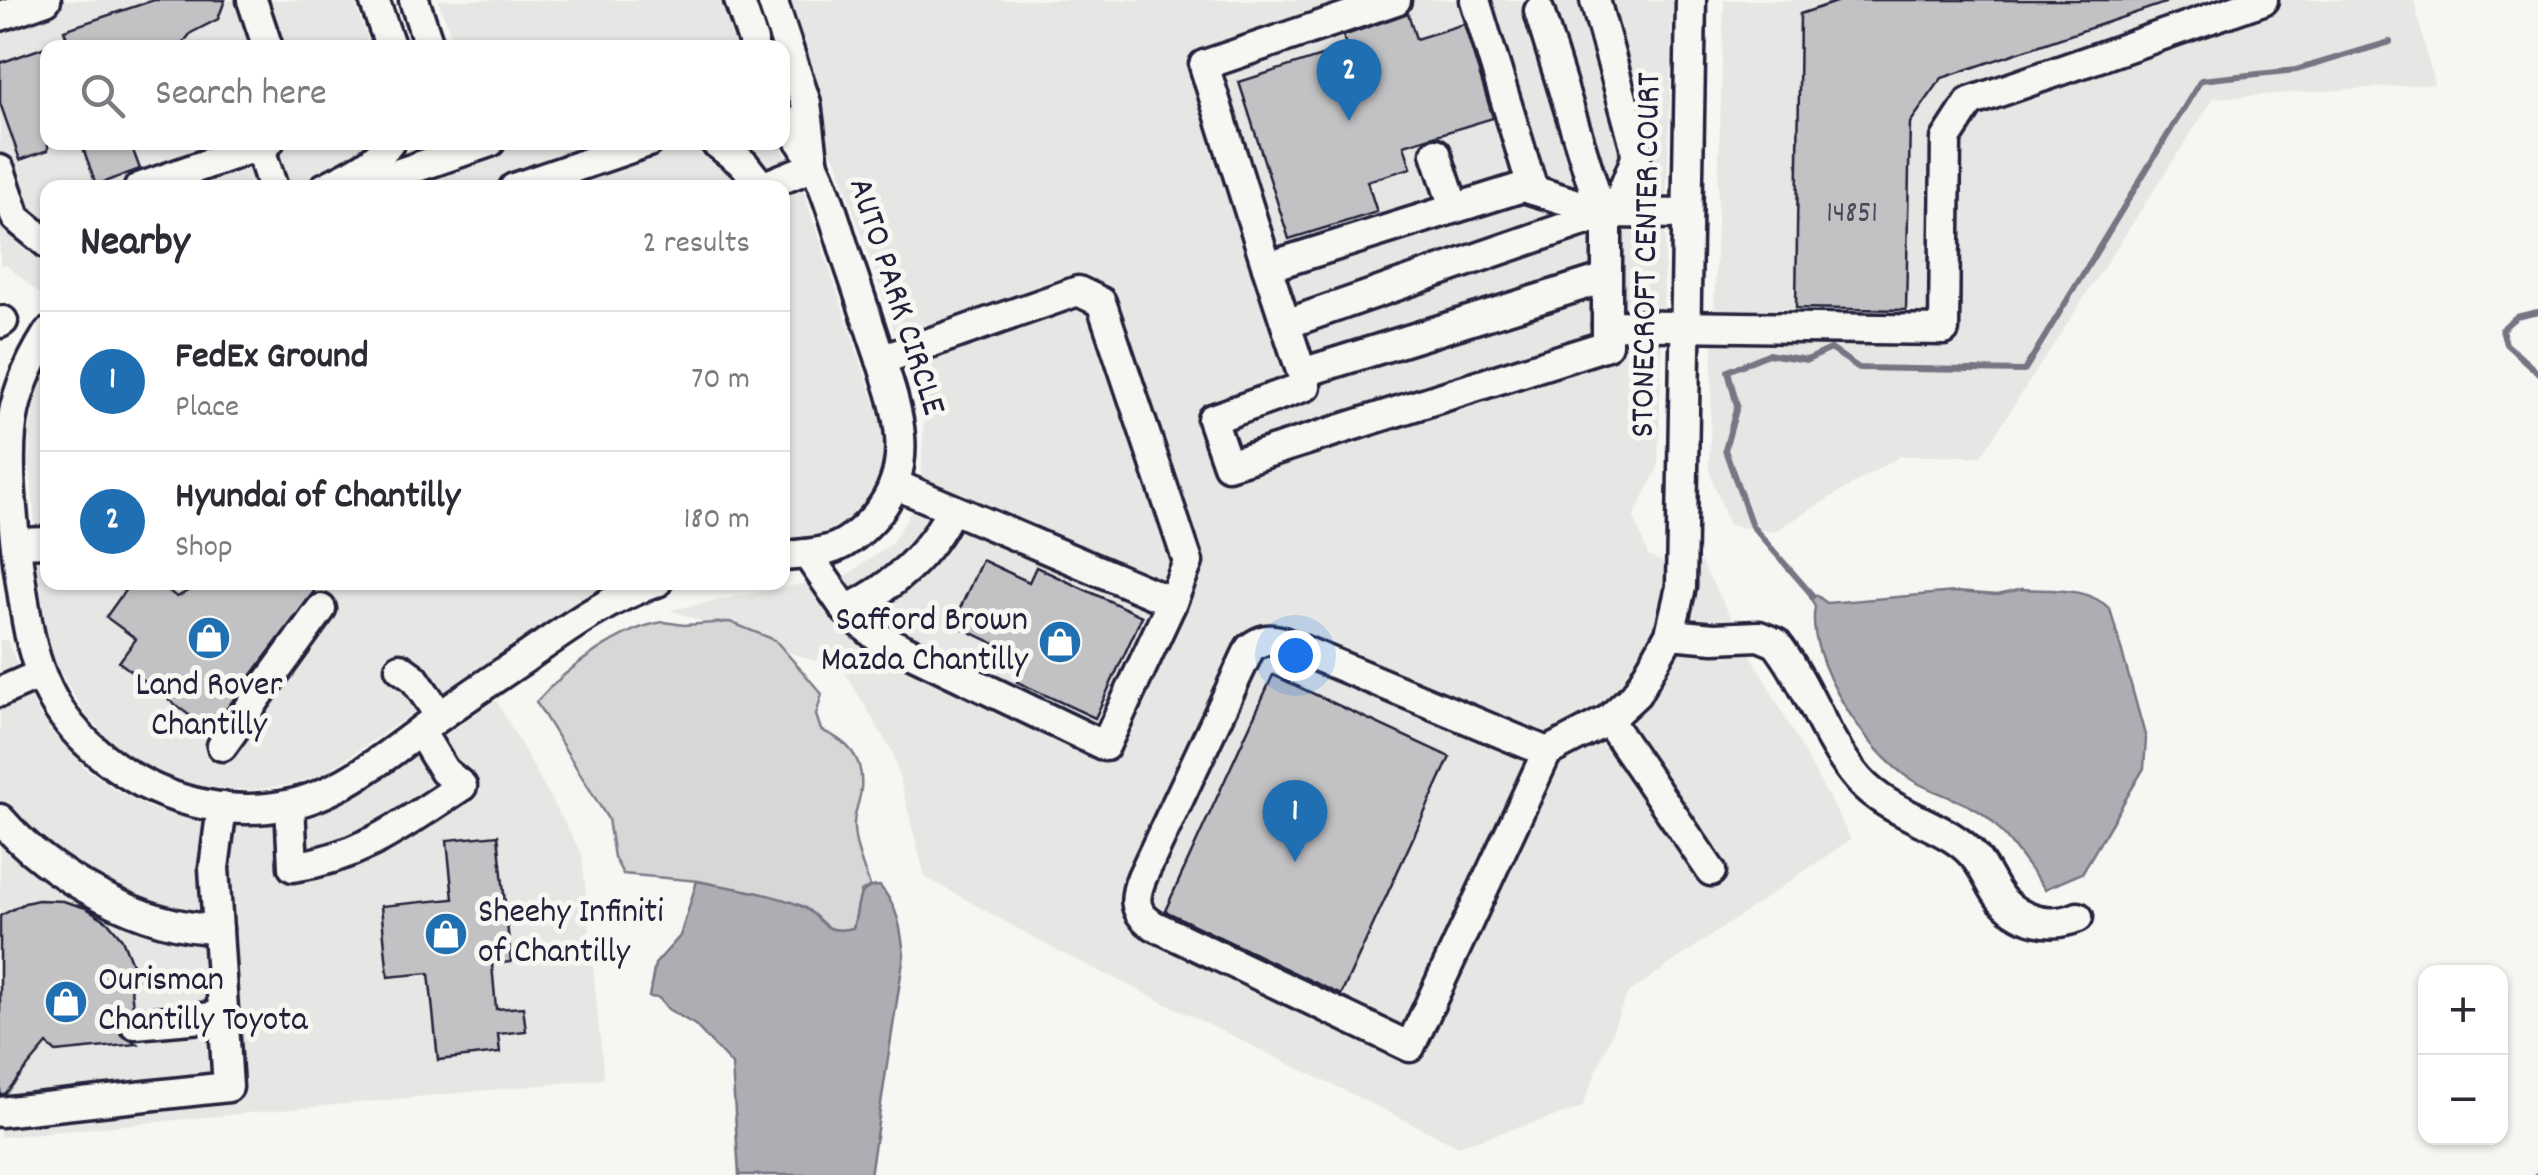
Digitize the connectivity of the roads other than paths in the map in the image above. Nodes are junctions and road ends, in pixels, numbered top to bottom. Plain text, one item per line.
1 (46, 0) edge
2 (252, 0) edge
3 (374, 0) edge
4 (414, 0) edge
5 (739, 0) edge
6 (772, 0) edge
7 (1396, 0) edge
8 (1475, 0) edge
9 (1595, 0) edge
10 (1691, 0) edge
11 (2263, 0) edge
12 (1538, 11) dead end
13 (0, 16) edge
14 (265, 40) edge
15 (387, 40) edge
16 (427, 40) edge
17 (754, 40) edge
18 (785, 40) edge
19 (790, 55) edge
20 (790, 127) edge
21 (247, 150) edge
22 (265, 150) edge
23 (382, 150) edge
24 (467, 150) edge
25 (633, 150) edge
26 (726, 150) edge
27 (1436, 153) dead end
28 (814, 166) junction
29 (0, 170) edge
30 (585, 176) edge
31 (162, 180) edge
32 (272, 180) edge
33 (338, 180) edge
34 (379, 180) edge
35 (757, 180) edge
36 (779, 180) edge
37 (1533, 190) junction
38 (1454, 208) junction
39 (1607, 213) junction
40 (1686, 214) junction
41 (40, 232) edge
42 (1267, 266) junction
43 (1606, 278) junction
44 (1286, 324) junction
45 (1607, 325) junction
46 (1684, 326) junction
47 (40, 346) edge
48 (881, 360) junction
49 (1302, 373) junction
50 (894, 484) junction
51 (951, 509) junction
52 (40, 543) edge
53 (18, 544) junction
54 (795, 555) edge
55 (640, 590) edge
56 (1172, 602) junction
57 (321, 608) dead end
58 (846, 610) junction
59 (1670, 634) junction
60 (400, 668) dead end
61 (39, 675) junction
62 (0, 692) edge
63 (1608, 720) junction
64 (430, 724) junction
65 (222, 746) dead end
66 (1547, 752) junction
67 (290, 804) junction
68 (222, 807) junction
69 (0, 819) edge
70 (1711, 871) dead end
71 (2078, 917) dead end
72 (218, 930) junction
73 (224, 1016) junction
74 (135, 1024) dead end
75 (0, 1112) edge

1 - 13 street
2 - 14 street
3 - 15 street
4 - 16 street
5 - 17 street
6 - 18 street
7 - 42 street
8 - 37 street
9 - 39 street
10 - 40 street, STONECROFT CENTER COURT
11 - 46 street
12 - 39 street
19 - 28 street
20 - 28 street, AUTO PARK CIRCLE
21 - 31 street
22 - 32 street
23 - 33 street
24 - 34 street
25 - 30 street
26 - 35 street
27 - 38 street
28 - 36 street
28 - 48 street, AUTO PARK CIRCLE
29 - 41 street
37 - 38 street
37 - 39 street
38 - 42 street
39 - 40 street
39 - 43 street
39 - 44 street
40 - 46 street, STONECROFT CENTER COURT
42 - 44 street
43 - 45 street
43 - 49 street
44 - 49 street
45 - 46 street
45 - 49 street
46 - 59 street, STONECROFT CENTER COURT
47 - 53 street
48 - 50 street, AUTO PARK CIRCLE
48 - 56 street
50 - 51 street
50 - 54 street, AUTO PARK CIRCLE
51 - 56 street
51 - 58 street
52 - 53 street
53 - 61 street
54 - 58 street
55 - 64 street
56 - 58 street
57 - 65 street
59 - 63 street, STONECROFT CENTER COURT
59 - 71 street
60 - 64 street
61 - 62 street
61 - 68 street
63 - 66 street, STONECROFT CENTER COURT
63 - 70 street
64 - 67 street
64 - 67 street
66 - 66 street
67 - 68 street
68 - 72 street
69 - 72 street
72 - 73 street
73 - 74 street
73 - 75 street

